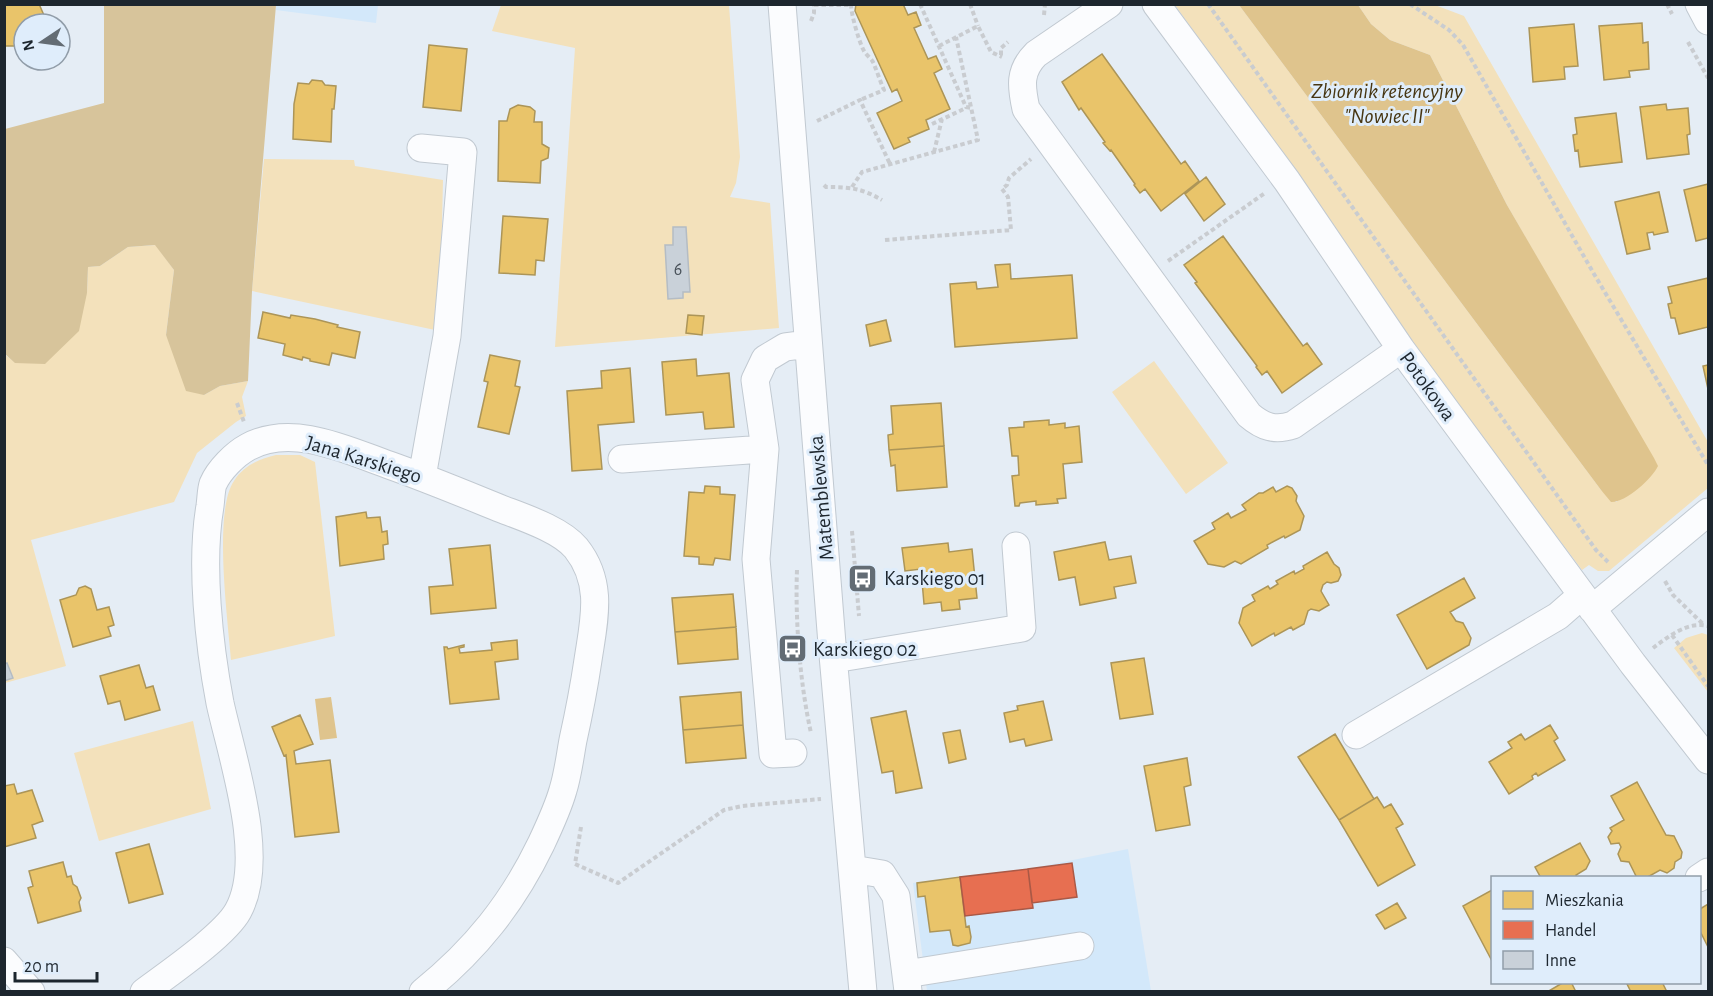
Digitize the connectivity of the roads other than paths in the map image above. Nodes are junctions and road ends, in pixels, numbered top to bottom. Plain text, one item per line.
1 (782, 4) edge
2 (1109, 4) edge
3 (1156, 4) edge
4 (1699, 4) edge
5 (1708, 21) edge
6 (421, 148) dead end
7 (808, 344) junction
8 (1401, 349) junction
9 (765, 449) junction
10 (622, 459) dead end
11 (422, 477) junction
12 (1708, 512) edge
13 (1016, 546) dead end
14 (1587, 602) junction
15 (834, 659) junction
16 (1356, 735) dead end
17 (793, 753) dead end
18 (1708, 760) edge
19 (852, 869) junction
20 (1080, 946) dead end
21 (4, 961) edge
22 (907, 983) edge
23 (31, 992) edge
24 (144, 992) edge
25 (423, 992) edge
26 (863, 992) edge

1 - 7 street, Matemblewska
2 - 8 street
3 - 8 street, Potokowa
4 - 5 street
6 - 11 street
7 - 9 street
7 - 15 street, Matemblewska
8 - 14 street, Potokowa
9 - 10 street
9 - 17 street
11 - 24 street, Jana Karskiego
11 - 25 street, Jana Karskiego
12 - 14 street
13 - 15 street
14 - 16 street
14 - 18 street, Potokowa
15 - 19 street, Matemblewska
19 - 22 street
19 - 26 street, Matemblewska
20 - 22 street
21 - 23 street

